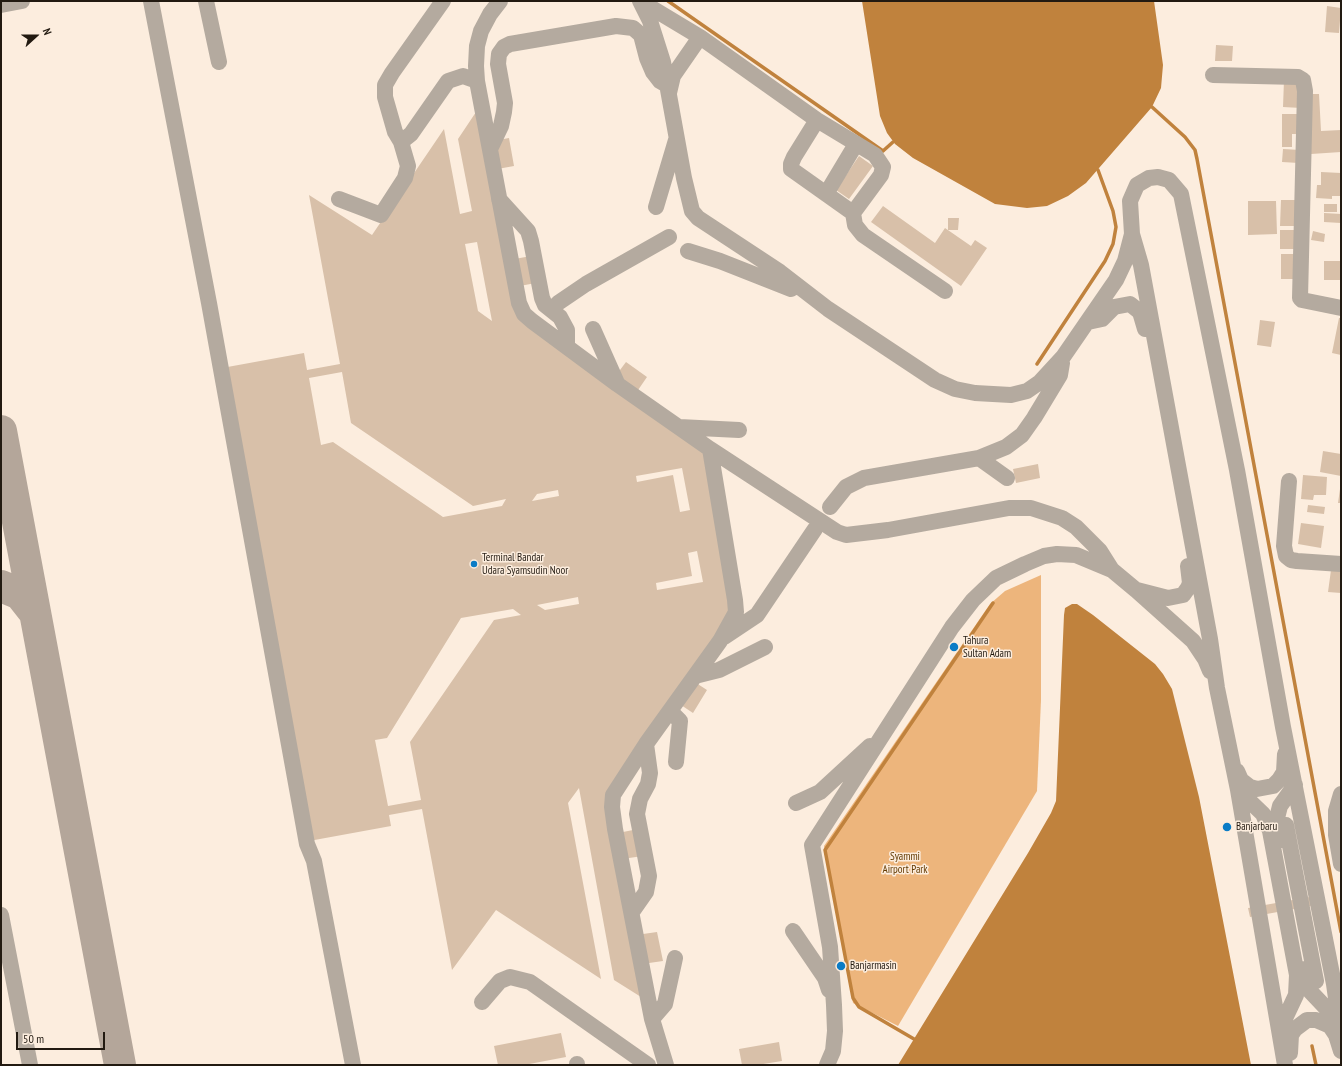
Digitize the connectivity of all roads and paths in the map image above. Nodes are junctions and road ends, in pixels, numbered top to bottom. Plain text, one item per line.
1 (22, 1) edge
2 (151, 1) edge
3 (206, 1) edge
4 (443, 1) edge
5 (500, 1) edge
6 (640, 1) edge
7 (1, 5) edge
8 (700, 37) junction
9 (219, 62) dead end
10 (1213, 75) dead end
11 (477, 82) junction
12 (668, 90) junction
13 (817, 120) junction
14 (677, 136) junction
15 (401, 142) junction
16 (856, 144) junction
17 (490, 149) junction
18 (826, 194) junction
19 (339, 199) dead end
20 (499, 199) junction
21 (656, 207) dead end
22 (853, 213) junction
23 (1132, 234) junction
24 (669, 237) dead end
25 (688, 251) dead end
26 (945, 291) dead end
27 (558, 303) dead end
28 (1341, 308) edge
29 (828, 309) junction
30 (1088, 322) junction
31 (593, 328) dead end
32 (567, 347) junction
33 (1063, 357) junction
34 (617, 384) junction
35 (679, 427) junction
36 (739, 430) dead end
37 (710, 449) junction
38 (980, 458) junction
39 (1007, 478) dead end
40 (1289, 481) dead end
41 (830, 507) dead end
42 (815, 529) dead end
43 (1341, 564) edge
44 (1112, 570) junction
45 (1136, 590) junction
46 (720, 640) junction
47 (765, 647) dead end
48 (695, 676) junction
49 (1217, 688) junction
50 (670, 711) junction
51 (1283, 727) junction
52 (883, 734) junction
53 (646, 744) junction
54 (1231, 758) junction
55 (676, 762) dead end
56 (1295, 785) junction
57 (1238, 790) junction
58 (1341, 794) edge
59 (796, 803) dead end
60 (1341, 864) edge
61 (632, 912) junction
62 (1, 915) edge
63 (793, 931) dead end
64 (675, 958) dead end
65 (482, 1002) dead end
66 (834, 1005) junction
67 (1337, 1012) junction
68 (652, 1019) junction
69 (1280, 1029) junction
70 (1341, 1033) edge
71 (658, 1041) junction
72 (620, 1045) junction
73 (1341, 1051) edge
74 (30, 1065) edge
75 (353, 1065) edge
76 (648, 1065) edge
77 (666, 1065) edge
78 (828, 1065) edge
79 (1285, 1065) edge
80 (1290, 1065) edge

1 - 7 street
2 - 75 street
3 - 9 street
4 - 15 street
5 - 11 street
6 - 8 street
6 - 12 street
8 - 12 street
8 - 13 street
10 - 28 street
11 - 15 street
11 - 17 street
12 - 14 street
12 - 17 street
13 - 16 street
13 - 18 street
14 - 21 street
14 - 29 street
15 - 19 street
16 - 18 street
16 - 22 street
17 - 20 street
18 - 22 street
20 - 32 street
20 - 32 street
22 - 26 street
23 - 30 street
23 - 49 street
23 - 51 street
24 - 27 street
25 - 29 street
29 - 33 street
30 - 33 street
30 - 45 street
31 - 34 street
32 - 34 street
33 - 38 street
34 - 35 street
35 - 36 street
35 - 37 street
37 - 44 street
37 - 46 street
38 - 39 street
38 - 41 street
40 - 43 street
42 - 46 street
44 - 45 street
44 - 52 street
45 - 49 street
46 - 48 street
47 - 48 street
48 - 50 street
49 - 54 street
50 - 53 street
50 - 55 street
51 - 54 street
51 - 56 street
52 - 59 street
52 - 66 street
53 - 61 street
53 - 61 street
54 - 57 street
56 - 67 street
56 - 67 street
57 - 69 street
57 - 69 street
58 - 60 street
61 - 68 street
62 - 74 street
63 - 66 street
64 - 68 street
65 - 72 street
66 - 78 street
67 - 70 street
68 - 71 street
69 - 79 street
71 - 72 street
71 - 77 street
72 - 76 street
73 - 80 street

